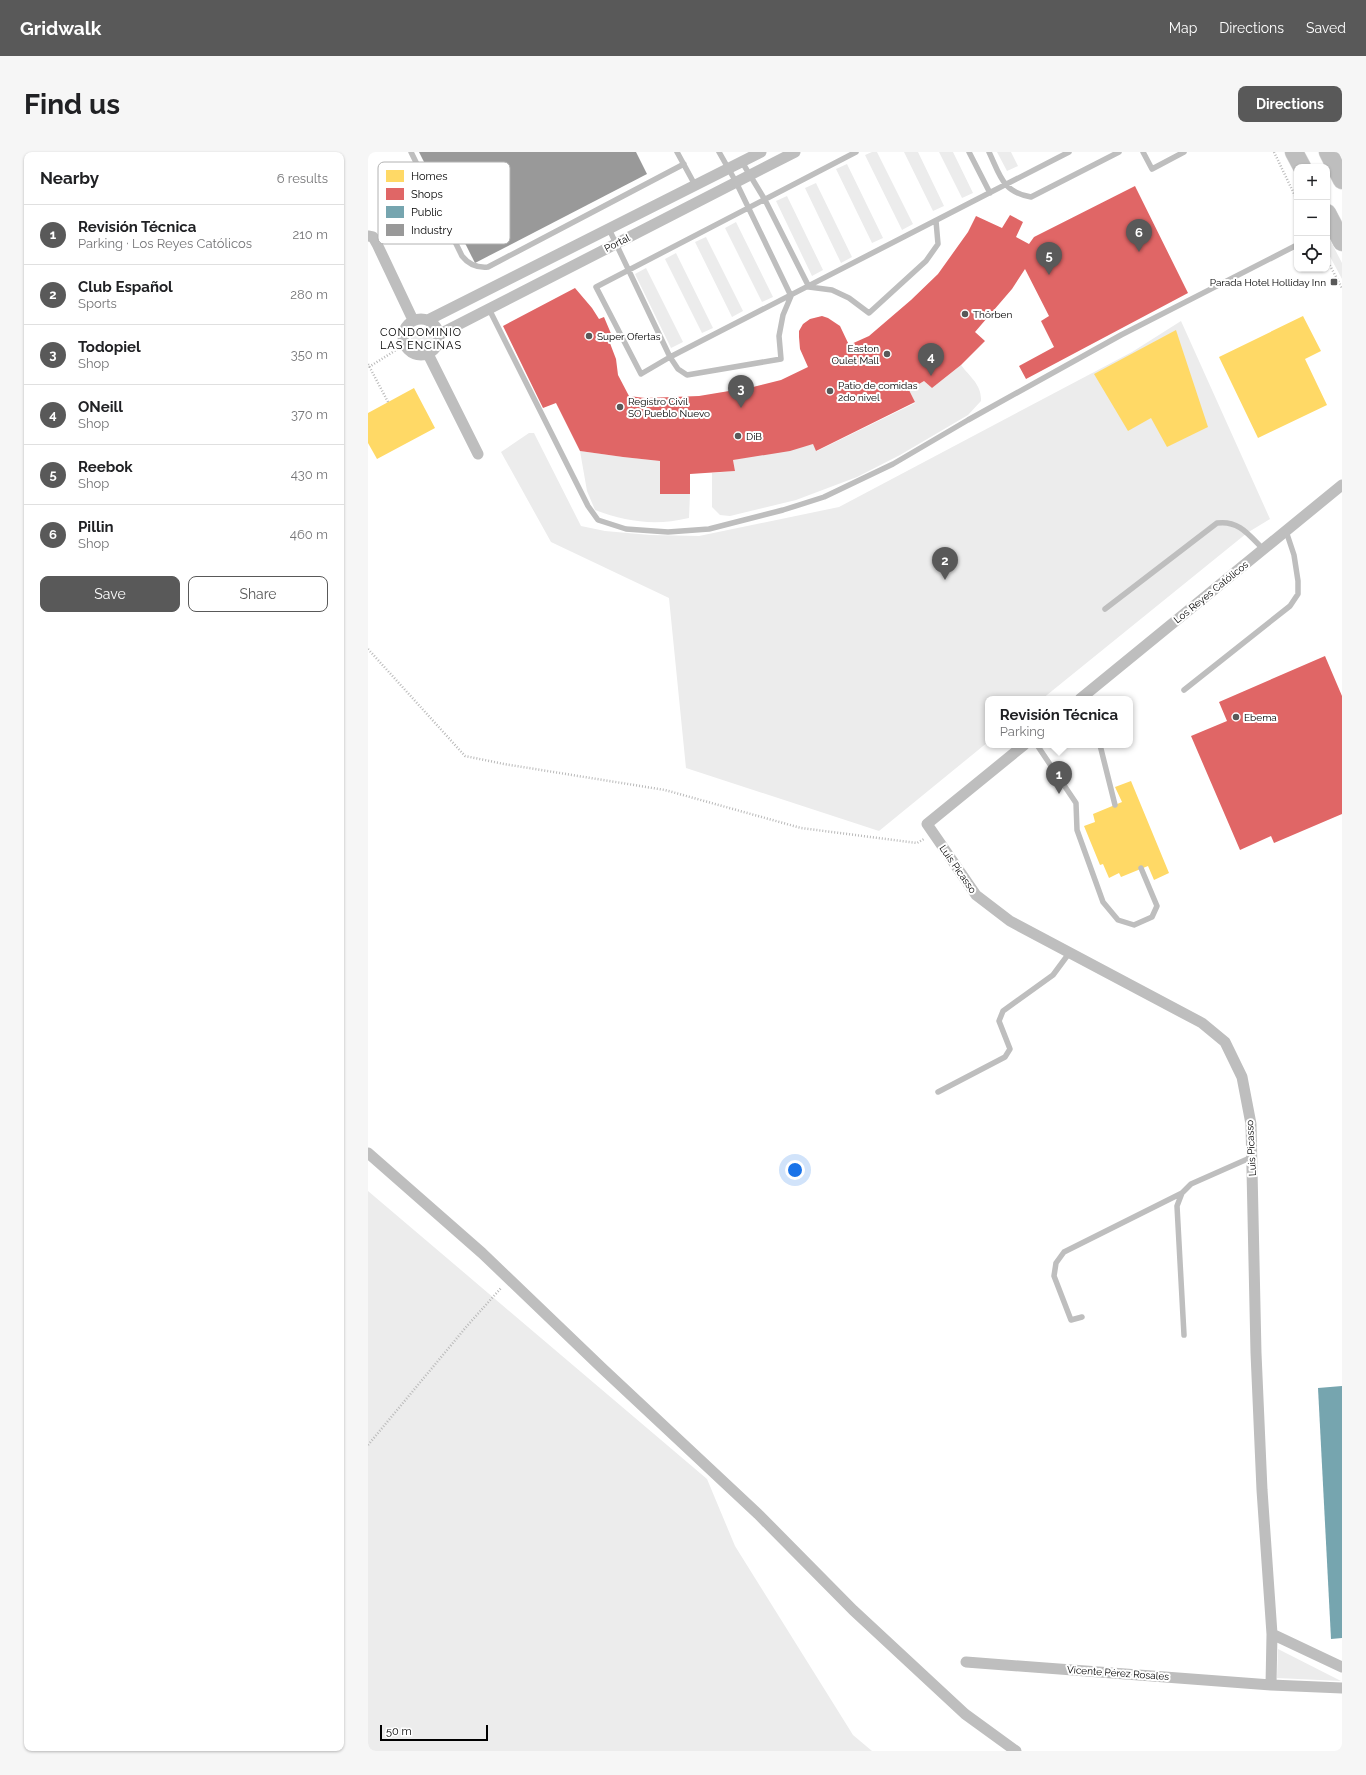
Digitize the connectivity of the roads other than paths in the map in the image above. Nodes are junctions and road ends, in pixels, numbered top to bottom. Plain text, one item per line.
1 (411, 152) edge
2 (677, 152) edge
3 (719, 152) edge
4 (762, 152) edge
5 (795, 152) edge
6 (856, 152) edge
7 (969, 152) edge
8 (988, 152) edge
9 (1069, 152) edge
10 (1119, 152) edge
11 (1143, 152) edge
12 (1184, 152) edge
13 (1294, 152) edge
14 (1328, 152) edge
15 (416, 162) edge
16 (742, 162) junction
17 (684, 164) junction
18 (1300, 164) edge
19 (729, 168) junction
20 (749, 176) junction
21 (1342, 180) edge
22 (736, 182) junction
23 (695, 185) junction
24 (1005, 185) junction
25 (990, 193) junction
26 (765, 200) junction
27 (748, 209) junction
28 (936, 221) junction
29 (1330, 224) edge
30 (609, 229) junction
31 (368, 236) edge
32 (1342, 242) edge
33 (456, 244) edge
34 (616, 244) junction
35 (1294, 247) edge
36 (628, 271) junction
37 (808, 287) junction
38 (791, 296) junction
39 (489, 308) junction
40 (414, 320) junction
41 (428, 320) junction
42 (440, 334) junction
43 (428, 354) junction
44 (670, 357) junction
45 (478, 454) dead end
46 (1342, 485) edge
47 (1286, 531) junction
48 (1263, 550) junction
49 (1105, 609) dead end
50 (1184, 690) dead end
51 (1086, 696) edge
52 (1020, 748) edge
53 (1039, 748) edge
54 (1101, 748) edge
55 (1115, 805) dead end
56 (1141, 868) dead end
57 (1070, 952) junction
58 (938, 1092) dead end
59 (368, 1153) edge
60 (1252, 1157) junction
61 (1182, 1193) junction
62 (1082, 1317) dead end
63 (1184, 1335) dead end
64 (1272, 1634) junction
65 (966, 1662) dead end
66 (1342, 1667) edge
67 (1271, 1685) junction
68 (1342, 1688) edge
69 (1016, 1751) edge

1 - 15 lane
2 - 17 lane
3 - 19 lane
4 - 16 street, Portal
5 - 20 street, Portal
6 - 26 lane
7 - 25 lane
8 - 24 lane
9 - 24 lane
10 - 24 lane
11 - 12 lane
13 - 18 main road
14 - 21 main road
16 - 19 street, Portal
16 - 20 lane
17 - 23 lane
17 - 33 lane
19 - 22 lane
19 - 23 street, Portal
20 - 22 street, Portal
20 - 26 lane
22 - 27 lane
22 - 34 street, Portal
23 - 30 street, Portal
24 - 25 lane
25 - 28 lane
26 - 27 lane
26 - 37 lane
27 - 36 lane
27 - 38 lane
28 - 37 lane
28 - 37 lane
29 - 32 main road
30 - 34 lane
30 - 41 street, Portal
31 - 40 street
34 - 36 lane
34 - 39 street, Portal
35 - 39 lane
36 - 44 lane
36 - 44 lane
37 - 38 lane
38 - 44 lane
38 - 44 lane
39 - 42 street, Portal
40 - 41 street, Portal
40 - 43 street
41 - 42 street
42 - 43 street
43 - 45 street
46 - 47 street, Los Reyes Católicos
47 - 48 street, Los Reyes Católicos
47 - 50 lane
48 - 49 lane
48 - 51 street, Los Reyes Católicos
52 - 57 street, Luis Picasso
53 - 56 lane
54 - 55 lane
57 - 58 lane
57 - 60 street, Luis Picasso
59 - 69 street
60 - 61 lane
60 - 64 street, Luis Picasso
61 - 62 lane
61 - 63 lane
64 - 66 street
64 - 67 street
65 - 67 street, Vicente Pérez Rosales
67 - 68 street, Vicente Pérez Rosales

